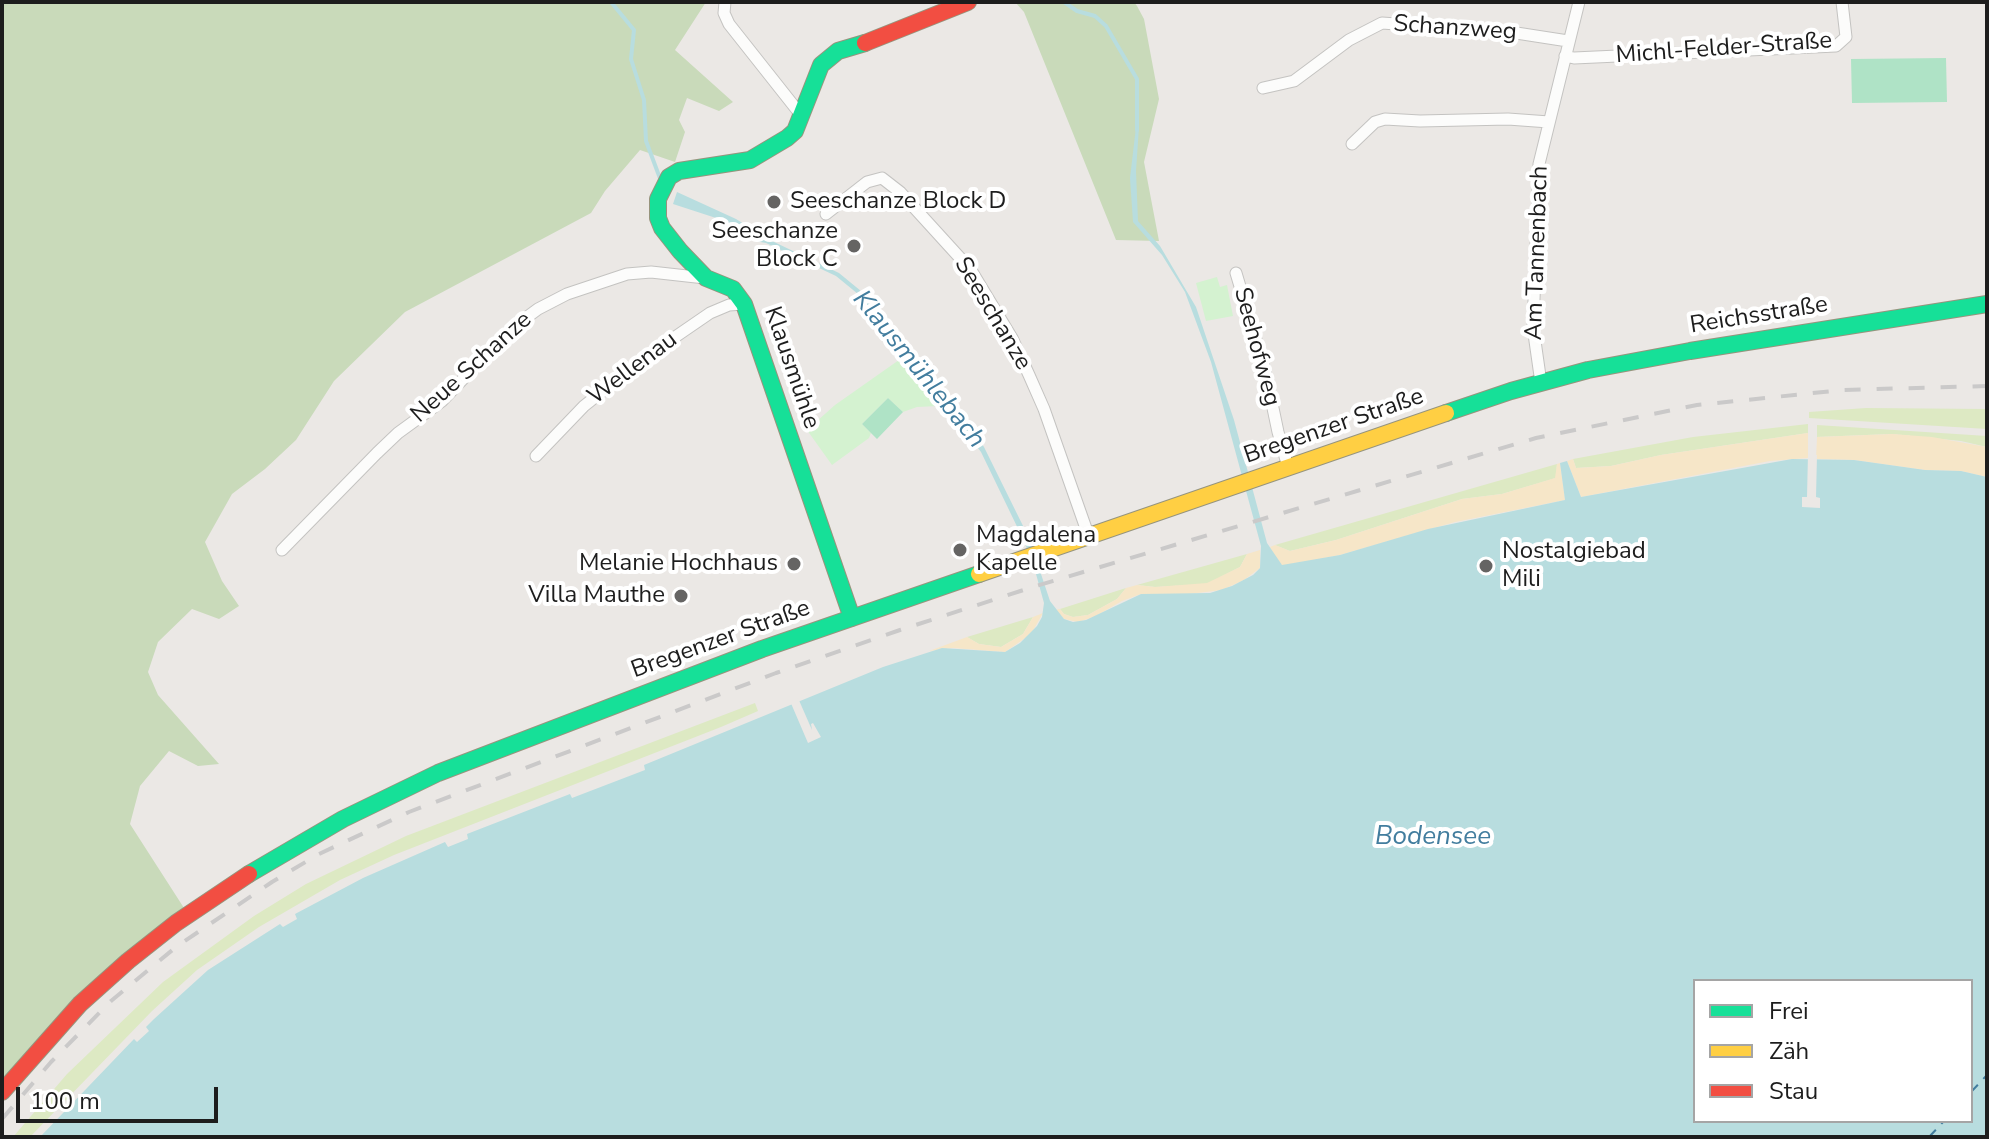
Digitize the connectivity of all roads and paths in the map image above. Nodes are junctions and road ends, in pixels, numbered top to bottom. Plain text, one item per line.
1 (725, 2) edge
2 (968, 2) edge
3 (1579, 2) edge
4 (1842, 2) edge
5 (1568, 41) junction
6 (1565, 56) junction
7 (1263, 88) dead end
8 (801, 115) junction
9 (1549, 122) junction
10 (1352, 144) dead end
11 (826, 214) dead end
12 (1236, 273) dead end
13 (706, 278) junction
14 (744, 304) junction
15 (1987, 304) edge
16 (1541, 383) junction
17 (536, 456) dead end
18 (1288, 467) junction
19 (1089, 537) junction
20 (282, 550) dead end
21 (852, 618) junction
22 (2, 1092) edge

1 - 8 street
2 - 8 main road, Klausmühle
3 - 5 street, Am Tannenbach
4 - 6 street, Michl-Felder-Straße
5 - 6 street, Am Tannenbach
5 - 7 street, Schanzweg
6 - 9 street, Am Tannenbach
8 - 13 main road, Klausmühle
9 - 10 street
9 - 16 street, Am Tannenbach
11 - 19 street, Seeschanze
12 - 18 street, Seehofweg
13 - 14 main road, Klausmühle
13 - 20 street, Neue Schanze
14 - 17 street, Wellenau
14 - 21 main road, Klausmühle
15 - 16 main road, Reichsstraße
16 - 18 main road, Bregenzer Straße
18 - 19 main road, Bregenzer Straße
19 - 21 main road, Bregenzer Straße
21 - 22 main road, Bregenzer Straße

